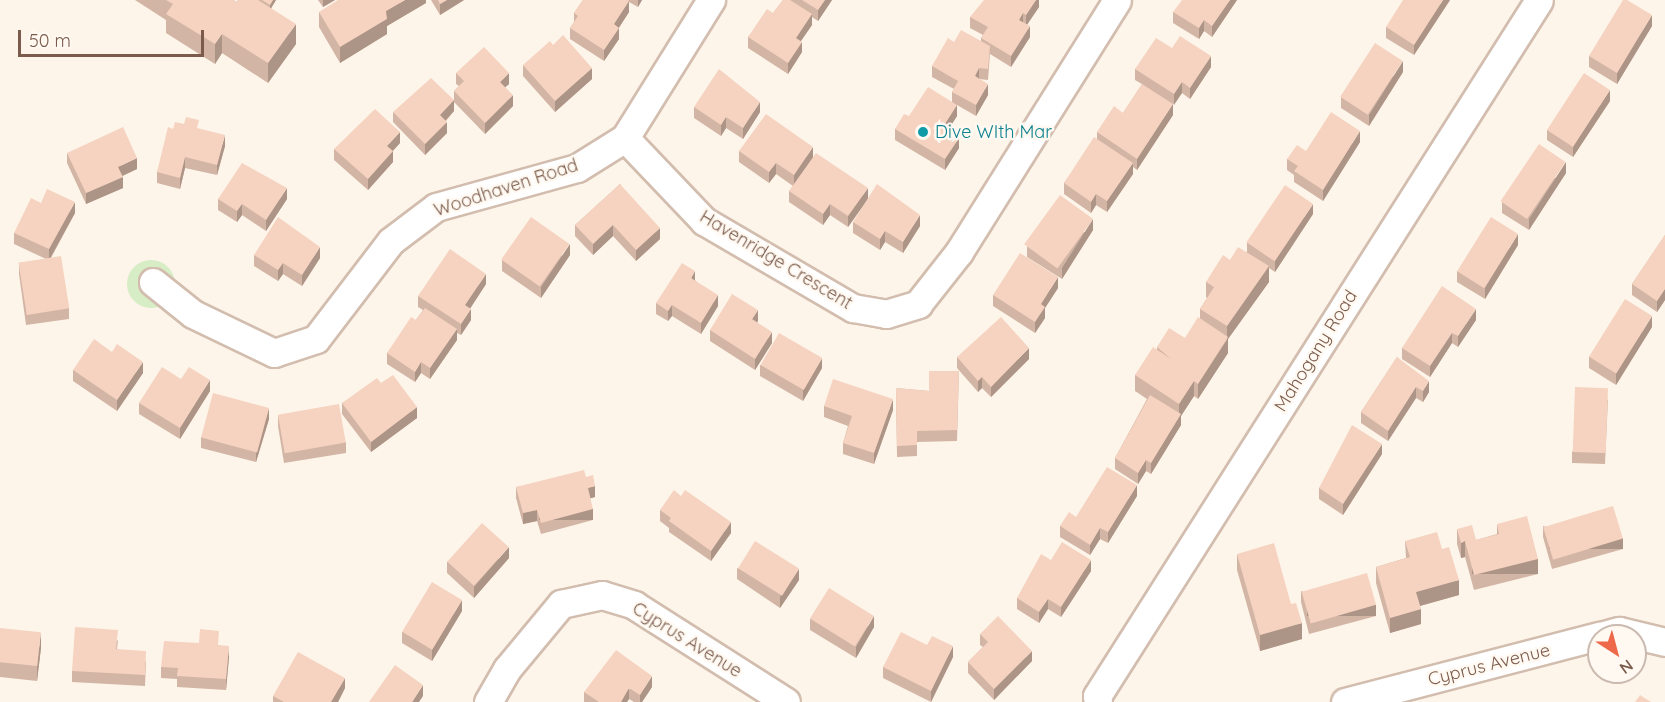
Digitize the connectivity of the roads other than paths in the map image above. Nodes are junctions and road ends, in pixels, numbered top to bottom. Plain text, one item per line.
1 (711, 0) edge
2 (1117, 0) edge
3 (1539, 0) edge
4 (625, 138) junction
5 (153, 282) dead end
6 (1647, 638) edge
7 (1587, 639) edge
8 (1665, 642) edge
9 (488, 702) edge
10 (786, 702) edge
11 (1098, 702) edge
12 (1345, 702) edge

1 - 4 street, Woodhaven Road
2 - 4 street, Havenridge Crescent
3 - 11 street, Mahogany Road
4 - 5 street, Woodhaven Road
6 - 8 street, Cyprus Avenue
7 - 12 street, Cyprus Avenue
9 - 10 street, Cyprus Avenue

